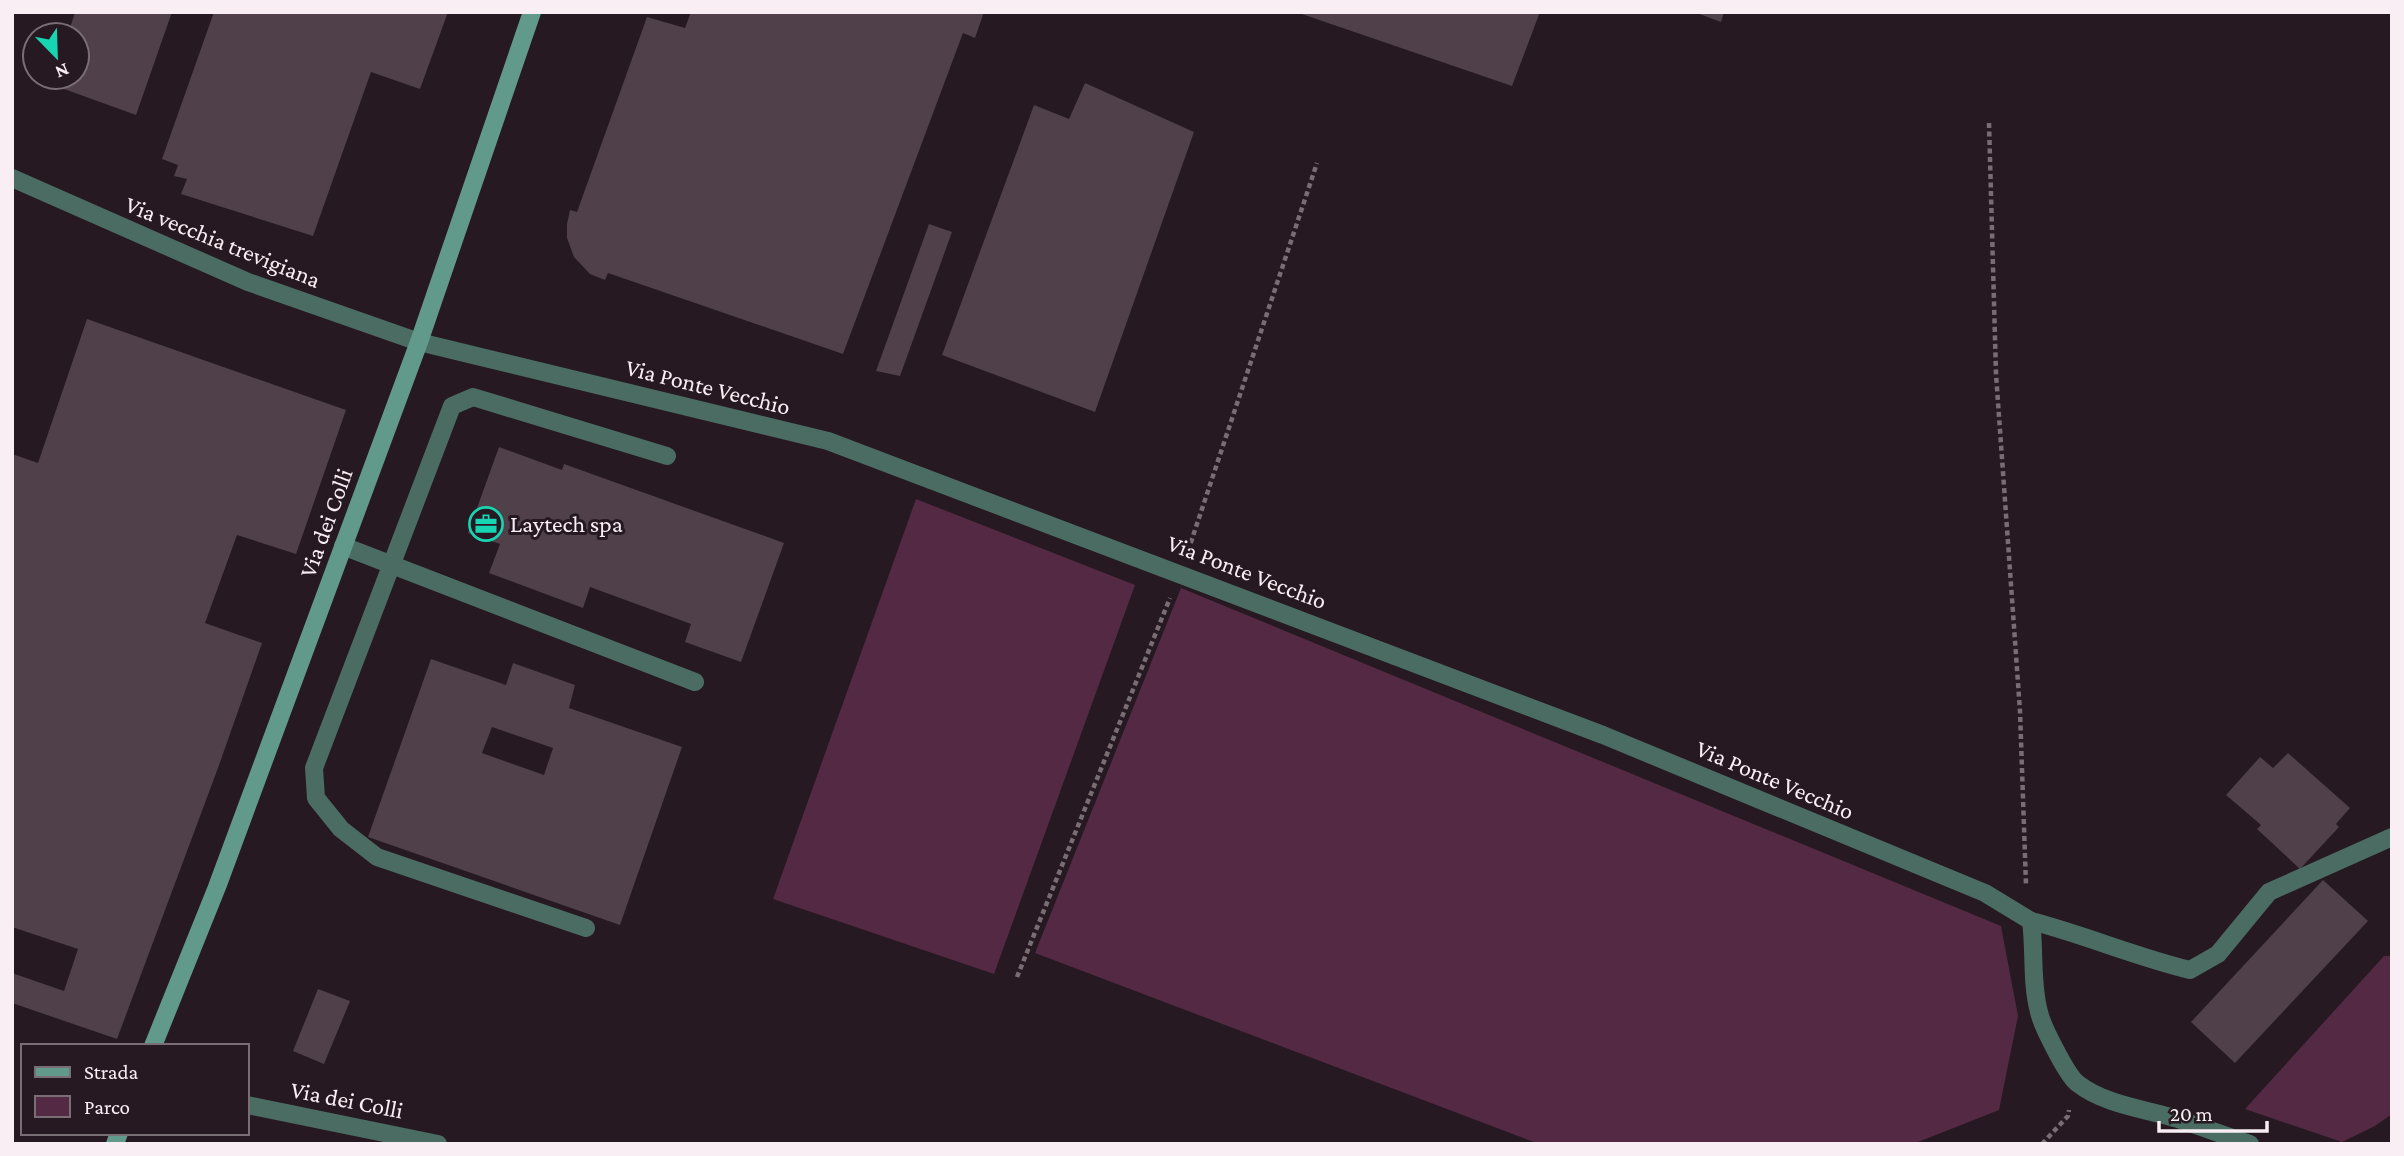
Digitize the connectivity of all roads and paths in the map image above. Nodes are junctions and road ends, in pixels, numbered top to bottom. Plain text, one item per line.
1 (532, 12) edge
2 (1989, 123) dead end
3 (1317, 163) dead end
4 (12, 178) edge
5 (419, 342) junction
6 (667, 456) dead end
7 (343, 546) junction
8 (391, 565) junction
9 (1180, 573) junction
10 (695, 682) dead end
11 (2392, 837) edge
12 (2031, 921) junction
13 (586, 928) dead end
14 (1017, 977) dead end
15 (154, 1044) edge
16 (2075, 1082) junction
17 (248, 1105) edge
18 (438, 1144) edge
19 (2042, 1144) edge
20 (2250, 1144) edge

1 - 5 street, Via dei Colli
2 - 12 path
3 - 9 path
4 - 5 street, Via vecchia trevigiana
5 - 7 street, Via dei Colli
5 - 9 street, Via Ponte Vecchio
6 - 8 street
7 - 8 street
7 - 15 street, Via dei Colli
8 - 10 street
8 - 13 street
9 - 12 street, Via Ponte Vecchio
9 - 14 path
11 - 12 street, Via Ponte Vecchio
12 - 16 street
16 - 19 path
16 - 20 street
17 - 18 street, Via dei Colli

